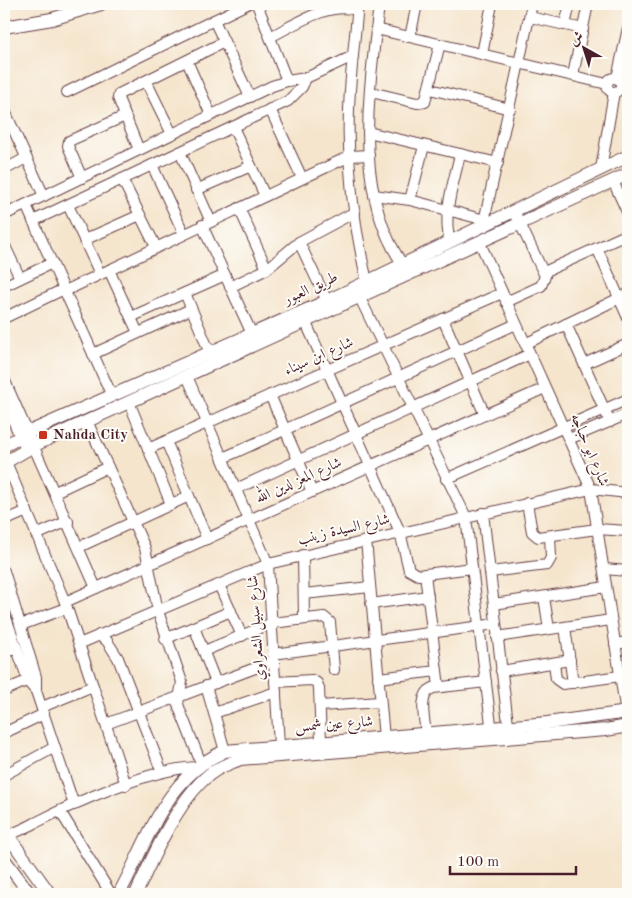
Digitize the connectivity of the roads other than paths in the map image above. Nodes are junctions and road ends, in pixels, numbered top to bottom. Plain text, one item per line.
1 (101, 4) edge
2 (247, 4) edge
3 (258, 4) edge
4 (378, 4) edge
5 (417, 4) edge
6 (489, 4) edge
7 (532, 4) edge
8 (570, 4) edge
9 (588, 4) edge
10 (358, 7) edge
11 (530, 17) junction
12 (214, 20) junction
13 (565, 25) junction
14 (4, 27) edge
15 (628, 28) edge
16 (376, 29) junction
17 (583, 29) junction
18 (270, 37) junction
19 (410, 37) junction
20 (224, 42) junction
21 (440, 44) junction
22 (482, 54) junction
23 (353, 56) junction
24 (187, 60) junction
25 (521, 63) junction
26 (573, 75) junction
27 (306, 78) junction
28 (286, 80) junction
29 (146, 81) junction
30 (618, 81) edge
31 (430, 89) junction
32 (67, 92) dead end
33 (370, 92) junction
34 (250, 97) junction
35 (4, 109) edge
36 (270, 109) junction
37 (510, 109) junction
38 (211, 115) junction
39 (125, 116) junction
40 (232, 127) junction
41 (368, 132) junction
42 (172, 134) junction
43 (424, 146) junction
44 (139, 150) junction
45 (180, 152) junction
46 (460, 154) junction
47 (350, 156) junction
48 (369, 156) junction
49 (628, 156) edge
50 (26, 158) junction
51 (498, 164) junction
52 (152, 165) junction
53 (251, 166) junction
54 (601, 169) junction
55 (4, 170) edge
56 (628, 174) edge
57 (82, 178) junction
58 (302, 178) junction
59 (122, 179) junction
60 (613, 181) junction
61 (196, 190) junction
62 (374, 195) junction
63 (44, 196) junction
64 (265, 196) junction
65 (410, 200) junction
66 (26, 205) junction
67 (68, 205) junction
68 (238, 208) junction
69 (447, 211) junction
70 (514, 211) junction
71 (355, 212) junction
72 (628, 214) edge
73 (4, 215) edge
74 (140, 216) junction
75 (33, 221) junction
76 (484, 223) junction
77 (206, 224) junction
78 (520, 224) junction
79 (184, 234) junction
80 (628, 234) edge
81 (84, 240) junction
82 (299, 242) junction
83 (450, 242) junction
84 (480, 243) junction
85 (4, 244) edge
86 (156, 248) junction
87 (597, 248) junction
88 (6, 256) edge
89 (52, 263) junction
90 (403, 265) junction
91 (267, 270) junction
92 (104, 272) junction
93 (544, 272) junction
94 (225, 275) junction
95 (20, 278) junction
96 (367, 281) junction
97 (4, 286) edge
98 (230, 287) junction
99 (64, 290) junction
100 (185, 293) junction
101 (624, 296) edge
102 (504, 297) junction
103 (360, 298) junction
104 (327, 301) junction
105 (192, 309) junction
106 (5, 315) edge
107 (130, 317) junction
108 (628, 318) edge
109 (443, 319) junction
110 (306, 323) junction
111 (516, 324) junction
112 (566, 324) junction
113 (138, 333) junction
114 (252, 334) junction
115 (525, 344) junction
116 (628, 344) edge
117 (382, 346) junction
118 (457, 351) junction
119 (210, 353) junction
120 (93, 354) junction
121 (530, 354) junction
122 (584, 364) junction
123 (327, 370) junction
124 (187, 376) junction
125 (398, 378) junction
126 (4, 380) edge
127 (470, 381) junction
128 (546, 388) junction
129 (270, 395) junction
130 (112, 396) junction
131 (628, 399) edge
132 (4, 400) edge
133 (129, 402) junction
134 (342, 403) junction
135 (412, 408) junction
136 (605, 409) junction
137 (628, 414) edge
138 (485, 415) junction
139 (87, 421) junction
140 (610, 422) junction
141 (207, 423) junction
142 (563, 427) junction
143 (284, 430) junction
144 (356, 434) junction
145 (24, 435) junction
146 (569, 439) junction
147 (428, 440) junction
148 (166, 441) junction
149 (4, 446) edge
150 (30, 448) junction
151 (148, 449) junction
152 (222, 458) junction
153 (298, 461) junction
154 (5, 462) edge
155 (370, 466) junction
156 (108, 467) junction
157 (446, 478) junction
158 (236, 489) junction
159 (591, 489) junction
160 (55, 492) junction
161 (312, 492) junction
162 (628, 492) edge
163 (189, 496) junction
164 (527, 503) junction
165 (171, 504) junction
166 (26, 511) junction
167 (483, 513) junction
168 (466, 517) junction
169 (250, 520) junction
170 (4, 521) edge
171 (68, 521) junction
172 (133, 522) junction
173 (598, 529) junction
174 (628, 531) edge
175 (400, 532) junction
176 (36, 534) junction
177 (550, 536) junction
178 (207, 539) junction
179 (366, 540) junction
180 (79, 547) junction
181 (303, 554) junction
182 (268, 564) junction
183 (149, 565) junction
184 (472, 568) junction
185 (604, 569) junction
186 (4, 571) edge
187 (628, 571) edge
188 (490, 572) junction
189 (425, 574) junction
190 (219, 585) junction
191 (370, 587) junction
192 (606, 587) junction
193 (96, 588) junction
194 (304, 594) junction
195 (428, 596) junction
196 (544, 597) junction
197 (371, 604) junction
198 (494, 604) junction
199 (66, 605) junction
200 (158, 611) junction
201 (231, 611) junction
202 (4, 612) edge
203 (304, 619) junction
204 (612, 620) junction
205 (272, 624) junction
206 (496, 624) junction
207 (21, 626) junction
208 (479, 626) junction
209 (194, 627) junction
210 (565, 627) junction
211 (549, 629) junction
212 (433, 633) junction
213 (99, 636) junction
214 (242, 636) junction
215 (497, 637) junction
216 (166, 639) junction
217 (375, 641) junction
218 (628, 642) edge
219 (79, 644) junction
220 (615, 644) junction
221 (332, 646) junction
222 (16, 648) junction
223 (204, 651) junction
224 (4, 653) edge
225 (274, 658) junction
226 (570, 660) junction
227 (554, 663) junction
228 (334, 670) dead end
229 (437, 671) junction
230 (502, 671) junction
231 (620, 676) junction
232 (32, 678) junction
233 (378, 678) junction
234 (486, 682) junction
235 (216, 683) junction
236 (573, 683) junction
237 (93, 686) junction
238 (206, 686) junction
239 (275, 687) junction
240 (439, 687) junction
241 (4, 691) edge
242 (179, 698) junction
243 (380, 702) junction
244 (320, 706) junction
245 (43, 711) junction
246 (139, 712) junction
247 (627, 712) edge
248 (214, 713) junction
249 (106, 724) junction
250 (628, 726) edge
251 (509, 732) junction
252 (4, 733) edge
253 (426, 734) junction
254 (492, 734) junction
255 (384, 738) junction
256 (322, 742) junction
257 (278, 744) junction
258 (55, 747) junction
259 (225, 751) junction
260 (199, 765) junction
261 (162, 772) junction
262 (4, 775) edge
263 (126, 785) junction
264 (74, 805) junction
265 (60, 811) junction
266 (5, 835) edge
267 (4, 859) edge
268 (30, 894) edge
269 (50, 894) edge
270 (112, 894) edge
271 (119, 894) edge
272 (136, 894) edge

1 - 14 street
2 - 12 street
3 - 18 street
4 - 16 street
5 - 19 street
6 - 22 street
7 - 11 street
8 - 13 street
9 - 17 street
10 - 18 street
10 - 23 street
11 - 13 street
11 - 25 street
12 - 20 street
12 - 32 street
13 - 17 street
15 - 30 street
16 - 19 street
16 - 33 street
17 - 26 street
18 - 28 street
19 - 21 street
20 - 24 street
20 - 34 street
21 - 22 street
21 - 31 street
22 - 25 street
23 - 27 street
23 - 47 street
24 - 29 street
24 - 38 street
25 - 26 street
25 - 37 street
26 - 30 street
27 - 28 street
27 - 36 street
28 - 34 street
29 - 39 street
29 - 42 street
30 - 54 street
31 - 33 street
31 - 37 street
33 - 41 street
34 - 38 street
35 - 50 street
36 - 40 street
36 - 58 street
37 - 51 street
38 - 42 street
39 - 44 street
39 - 57 street
40 - 45 street
40 - 53 street
41 - 43 street
41 - 48 street
42 - 44 street
43 - 46 street
43 - 65 street
44 - 57 street
45 - 52 street
45 - 61 street
46 - 51 street
46 - 69 street
47 - 48 street
47 - 58 street
47 - 71 street
48 - 62 street
49 - 54 street, طريق العبور
50 - 55 street
50 - 63 street
51 - 76 street
52 - 59 street
52 - 79 street
53 - 61 street
53 - 64 street
54 - 70 street, طريق العبور
56 - 60 street, طريق العبور
57 - 63 street
58 - 64 street
59 - 67 street
59 - 74 street
60 - 72 street
60 - 78 street, طريق العبور
61 - 77 street
62 - 65 street
62 - 90 street
63 - 66 street
64 - 68 street
65 - 69 street
66 - 73 street
66 - 75 street
67 - 75 street
67 - 81 street
68 - 77 street
68 - 91 street
69 - 76 street
69 - 83 street
70 - 76 street, طريق العبور
70 - 78 street
71 - 82 street
71 - 96 street
74 - 81 street
74 - 86 street
75 - 89 street
76 - 83 street, طريق العبور
77 - 79 street
77 - 94 street
78 - 84 street, طريق العبور
78 - 93 street
79 - 86 street
80 - 87 street
81 - 92 street
82 - 91 street
82 - 104 street
83 - 90 street, طريق العبور
84 - 102 street, شارع ابو حباجه
84 - 103 street, طريق العبور
85 - 88 street
86 - 92 street
87 - 93 street
87 - 101 street
88 - 95 street
89 - 95 street
89 - 99 street
90 - 96 street, طريق العبور
91 - 98 street
92 - 99 street
92 - 107 street
93 - 102 street, شارع ابن سيناء
94 - 98 street
94 - 100 street
95 - 97 street
96 - 104 street, طريق العبور
98 - 114 street
99 - 106 street
99 - 120 street
100 - 105 street
100 - 107 street
101 - 108 street
101 - 112 street
102 - 109 street, شارع ابن سيناء
102 - 111 street, شارع ابو حباجه
103 - 110 street, طريق العبور
103 - 117 street
104 - 114 street, طريق العبور
105 - 113 street
105 - 119 street
107 - 113 street
109 - 117 street, شارع ابن سيناء
109 - 118 street
110 - 123 street
110 - 124 street, طريق العبور
111 - 115 street, شارع ابو حباجه
111 - 118 street
112 - 115 street
112 - 122 street
113 - 120 street
114 - 119 street, طريق العبور
115 - 121 street, شارع ابو حباجه
116 - 122 street
117 - 123 street, شارع ابن سيناء
117 - 125 street
118 - 125 street
118 - 127 street
119 - 130 street, طريق العبور
120 - 130 street
121 - 127 street
121 - 128 street, شارع ابو حباجه
122 - 136 street
123 - 129 street, شارع ابن سيناء
123 - 134 street
124 - 133 street, طريق العبور
124 - 141 street, شارع سبيل الشعراوي
125 - 134 street
125 - 135 street
126 - 145 street
127 - 135 street
127 - 138 street
128 - 138 street, شارع المعز لدين الله
128 - 142 street, شارع ابو حباجه
129 - 141 street, شارع ابن سيناء
129 - 143 street
130 - 145 street, طريق العبور
131 - 136 street
132 - 145 street
133 - 139 street, طريق العبور
133 - 151 street
134 - 143 street
134 - 144 street
135 - 144 street
135 - 147 street
136 - 140 street
136 - 142 street
137 - 140 street
138 - 147 street, شارع المعز لدين الله
139 - 150 street, طريق العبور
139 - 156 street
140 - 146 street
141 - 148 street, شارع ابن سيناء
141 - 152 street, شارع سبيل الشعراوي
142 - 146 street, شارع ابو حباجه
142 - 157 street
143 - 152 street
143 - 153 street
144 - 153 street
144 - 155 street
145 - 149 street, طريق العبور
145 - 150 street
146 - 159 street, شارع ابو حباجه
147 - 155 street, شارع المعز لدين الله
147 - 157 street
148 - 151 street, شارع ابن سيناء
148 - 163 street
150 - 154 street, طريق العبور
150 - 160 street
151 - 165 street
152 - 158 street, شارع سبيل الشعراوي
153 - 158 street
153 - 161 street
154 - 166 street
155 - 161 street, شارع المعز لدين الله
155 - 175 street
156 - 160 street
156 - 172 street
157 - 168 street
158 - 169 street, شارع سبيل الشعراوي
159 - 162 street, شارع السيدة زينب
159 - 164 street, شارع السيدة زينب
159 - 173 street, شارع ابو حباجه
160 - 171 street
161 - 169 street, شارع المعز لدين الله
163 - 165 street
163 - 178 street
164 - 167 street, شارع السيدة زينب
164 - 177 street
165 - 172 street
166 - 170 street
166 - 176 street
167 - 168 street, شارع السيدة زينب
167 - 188 street
168 - 175 street, شارع السيدة زينب
168 - 184 street
169 - 178 street, شارع المعز لدين الله
169 - 182 street, شارع سبيل الشعراوي
171 - 176 street
171 - 180 street
172 - 180 street
172 - 183 street
173 - 174 street
173 - 177 street
173 - 185 street, شارع ابو حباجه
175 - 179 street, شارع السيدة زينب
175 - 189 street
176 - 199 street
177 - 188 street
178 - 183 street, شارع المعز لدين الله
179 - 181 street, شارع السيدة زينب
179 - 191 street
180 - 193 street
181 - 182 street, شارع السيدة زينب
181 - 194 street
182 - 190 street, شارع السيدة زينب
182 - 205 street, شارع سبيل الشعراوي
183 - 193 street, شارع المعز لدين الله
183 - 200 street
184 - 189 street
184 - 208 street
185 - 187 street
185 - 192 street, شارع ابو حباجه
186 - 207 street
188 - 198 street
189 - 195 street
190 - 200 street, شارع السيدة زينب
190 - 201 street
191 - 194 street
191 - 197 street
192 - 196 street
192 - 204 street, شارع ابو حباجه
193 - 199 street, شارع المعز لدين الله
194 - 203 street
195 - 197 street
195 - 212 street
196 - 198 street
196 - 211 street
197 - 217 street
198 - 206 street
199 - 207 street, شارع المعز لدين الله
199 - 219 street
200 - 213 street, شارع السيدة زينب
200 - 216 street
201 - 209 street
201 - 214 street
202 - 222 street
203 - 205 street
203 - 221 street
204 - 210 street
204 - 220 street, شارع ابو حباجه
205 - 214 street
205 - 225 street, شارع سبيل الشعراوي
206 - 208 street
206 - 215 street
207 - 232 street
208 - 212 street
208 - 234 street
209 - 216 street
209 - 223 street
210 - 211 street
210 - 226 street
211 - 215 street
212 - 217 street
212 - 229 street
213 - 219 street, شارع السيدة زينب
213 - 246 street
214 - 223 street
215 - 230 street
216 - 242 street
217 - 221 street
217 - 233 street
218 - 220 street
219 - 237 street
220 - 231 street, شارع ابو حباجه
221 - 225 street
221 - 228 street
222 - 224 street
222 - 232 street
223 - 235 street
225 - 235 street
225 - 239 street, شارع سبيل الشعراوي
226 - 227 street
226 - 236 street
227 - 230 street
227 - 236 street
229 - 233 street
229 - 240 street
230 - 251 street
231 - 236 street
231 - 247 street, شارع ابو حباجه
232 - 241 street
232 - 245 street
233 - 243 street
234 - 240 street
234 - 254 street
235 - 238 street
237 - 245 street
237 - 249 street
238 - 242 street
238 - 248 street
239 - 244 street
239 - 248 street
239 - 257 street, شارع سبيل الشعراوي
240 - 253 street
242 - 246 street
242 - 260 street
243 - 244 street
243 - 255 street
244 - 256 street
245 - 252 street
245 - 258 street
246 - 249 street
246 - 261 street
247 - 251 street, شارع عين شمس
248 - 259 street
249 - 263 street
250 - 251 street, شارع عين شمس
251 - 254 street, شارع عين شمس
253 - 254 street, شارع عين شمس
253 - 255 street, شارع عين شمس
254 - 272 street, شارع عين شمس
255 - 256 street, شارع عين شمس
256 - 257 street, شارع عين شمس
257 - 259 street, شارع عين شمس
258 - 262 street
258 - 264 street
259 - 260 street, شارع عين شمس
260 - 261 street
260 - 271 street, شارع عين شمس
261 - 263 street
263 - 264 street
264 - 265 street
265 - 266 street
265 - 270 street
266 - 269 street
267 - 268 street

